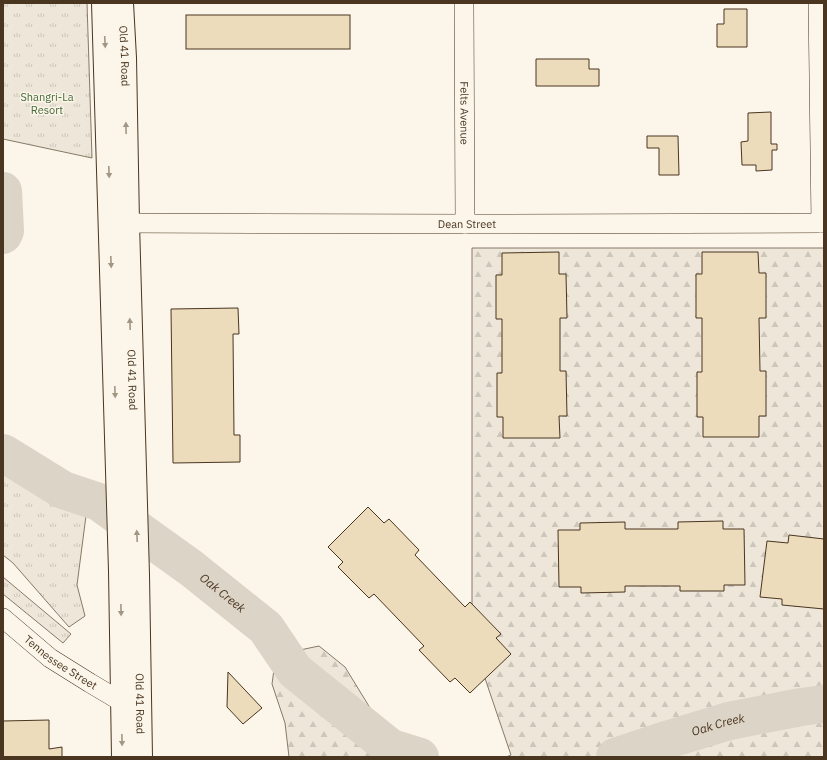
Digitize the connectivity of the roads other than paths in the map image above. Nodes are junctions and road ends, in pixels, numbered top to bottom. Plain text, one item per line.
1 (103, 3) edge
2 (122, 3) edge
3 (464, 3) edge
4 (818, 3) edge
5 (119, 223) junction
6 (822, 223) edge
7 (465, 224) junction
8 (129, 573) junction
9 (3, 618) edge
10 (122, 702) junction
11 (123, 757) edge
12 (141, 757) edge

1 -> 5 street, Old 41 Road
5 -> 2 street, Old 41 Road
3 - 7 street, Felts Avenue
4 - 6 street
5 - 7 street, Dean Street
5 - 8 street, Old 41 Road
6 - 7 street, Dean Street
8 -> 10 street, Old 41 Road
8 - 12 street, Old 41 Road
9 - 10 street, Tennessee Street
10 -> 11 street, Old 41 Road

